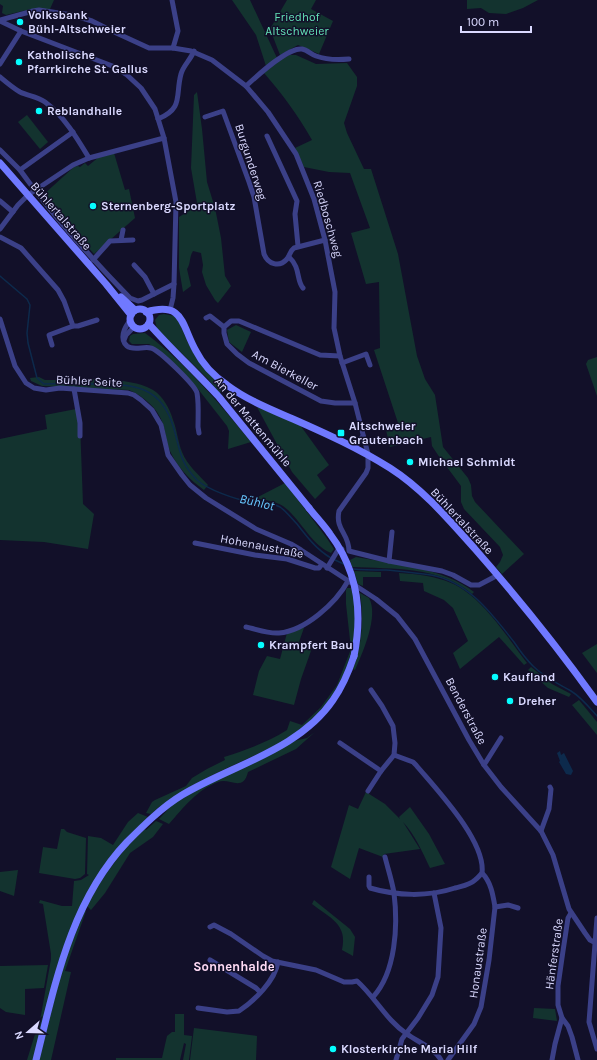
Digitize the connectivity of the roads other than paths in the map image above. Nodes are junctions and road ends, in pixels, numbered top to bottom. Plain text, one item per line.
1 (172, 0) edge
2 (0, 20) edge
3 (21, 31) junction
4 (173, 48) junction
5 (194, 52) junction
6 (349, 59) dead end
7 (0, 64) edge
8 (0, 77) edge
9 (246, 86) junction
10 (205, 117) dead end
11 (158, 119) junction
12 (73, 132) junction
13 (267, 136) dead end
14 (164, 138) junction
15 (0, 150) edge
16 (89, 158) junction
17 (0, 164) edge
18 (20, 170) junction
19 (35, 191) junction
20 (28, 195) junction
21 (0, 201) edge
22 (13, 212) junction
23 (0, 229) edge
24 (123, 230) dead end
25 (0, 237) edge
26 (120, 240) junction
27 (133, 240) dead end
28 (325, 240) junction
29 (298, 246) junction
30 (289, 257) junction
31 (93, 260) junction
32 (134, 265) dead end
33 (174, 284) junction
34 (303, 288) dead end
35 (154, 294) junction
36 (170, 310) junction
37 (132, 318) junction
38 (206, 318) dead end
39 (0, 319) edge
40 (97, 320) dead end
41 (147, 321) junction
42 (73, 326) junction
43 (224, 327) junction
44 (52, 345) dead end
45 (340, 356) junction
46 (342, 363) junction
47 (370, 364) dead end
48 (74, 389) junction
49 (355, 403) junction
50 (199, 433) dead end
51 (80, 436) dead end
52 (363, 436) junction
53 (355, 447) junction
54 (368, 454) junction
55 (392, 532) dead end
56 (195, 543) dead end
57 (346, 550) junction
58 (388, 561) junction
59 (325, 566) junction
60 (498, 575) junction
61 (348, 581) junction
62 (376, 599) joint
63 (246, 627) dead end
64 (371, 690) dead end
65 (597, 702) edge
66 (501, 738) dead end
67 (340, 743) dead end
68 (394, 755) junction
69 (484, 765) junction
70 (381, 771) junction
71 (550, 787) dead end
72 (368, 792) dead end
73 (541, 831) junction
74 (385, 857) dead end
75 (482, 873) junction
76 (369, 877) dead end
77 (394, 893) junction
78 (434, 893) junction
79 (495, 907) junction
80 (518, 908) dead end
81 (572, 913) junction
82 (597, 918) edge
83 (210, 927) dead end
84 (594, 942) junction
85 (210, 960) dead end
86 (278, 962) junction
87 (260, 992) junction
88 (373, 997) junction
89 (198, 1008) dead end
90 (562, 1018) junction
91 (406, 1034) junction
92 (597, 1049) edge
93 (36, 1060) edge
94 (396, 1060) edge
95 (441, 1060) edge
96 (448, 1060) edge
97 (552, 1060) edge
98 (578, 1060) edge

1 - 4 street
2 - 3 street
2 - 4 street, Riedboschweg
3 - 7 street
3 - 11 street
4 - 5 street, Riedboschweg
5 - 9 street, Riedboschweg
5 - 11 street
6 - 9 street
8 - 12 street
9 - 28 street, Riedboschweg
10 - 30 street, Burgunderweg
11 - 14 street
12 - 16 street
12 - 18 street
13 - 29 street
14 - 16 street
14 - 33 street
15 - 18 street
16 - 19 street
17 - 20 main road, Bühlertalstraße
18 - 19 street
19 - 20 street
19 - 31 street
20 - 22 street
20 - 37 main road, Bühlertalstraße
21 - 22 street
22 - 23 street
24 - 26 street
25 - 42 street
26 - 27 street
26 - 31 street
28 - 29 street
28 - 45 street, Riedboschweg
29 - 30 street
30 - 34 street
31 - 35 street
32 - 35 street
33 - 35 street
33 - 36 street
36 - 41 main road
36 - 53 main road, Bühlertalstraße
37 - 41 main road
37 - 41 main road
37 - 50 street, An der Mattenmühle
38 - 43 street
39 - 48 street, Bühler Seite
40 - 42 street
41 - 93 main road, An der Mattenmühle, bridge
42 - 44 street
43 - 45 street, Am Bierkeller
43 - 49 street, Am Bierkeller
45 - 46 street, Riedboschweg
46 - 47 street
46 - 49 street, Riedboschweg
48 - 51 street
48 - 59 street, Bühler Seite
49 - 52 street, Riedboschweg
52 - 53 street
52 - 54 street, Riedboschweg
53 - 54 main road, Bühlertalstraße
54 - 57 street
54 - 60 main road, Bühlertalstraße
55 - 58 street
56 - 59 street, Hohenaustraße
57 - 58 street
57 - 59 street
58 - 60 street
59 - 61 street, Bühler Seite
60 - 65 main road, Bühlertalstraße
61 - 62 street, Bühler Seite
61 - 63 street
62 - 69 street, Benderstraße
64 - 68 street
66 - 69 street
67 - 70 street
68 - 70 street
68 - 75 street, Honaustraße
69 - 73 street, Benderstraße
70 - 72 street
71 - 73 street
73 - 81 street, Hänferstraße
74 - 77 street
75 - 78 street
75 - 79 street, Honaustraße
76 - 77 street
77 - 78 street
77 - 88 street
78 - 91 street
79 - 80 street
79 - 96 street, Honaustraße
81 - 84 street
81 - 90 street, Hänferstraße
82 - 84 street
83 - 86 street
84 - 92 street
85 - 87 street
86 - 87 street
86 - 88 street
87 - 89 street
88 - 91 street
90 - 97 street, Hänferstraße
90 - 98 street
91 - 94 street
91 - 95 street

